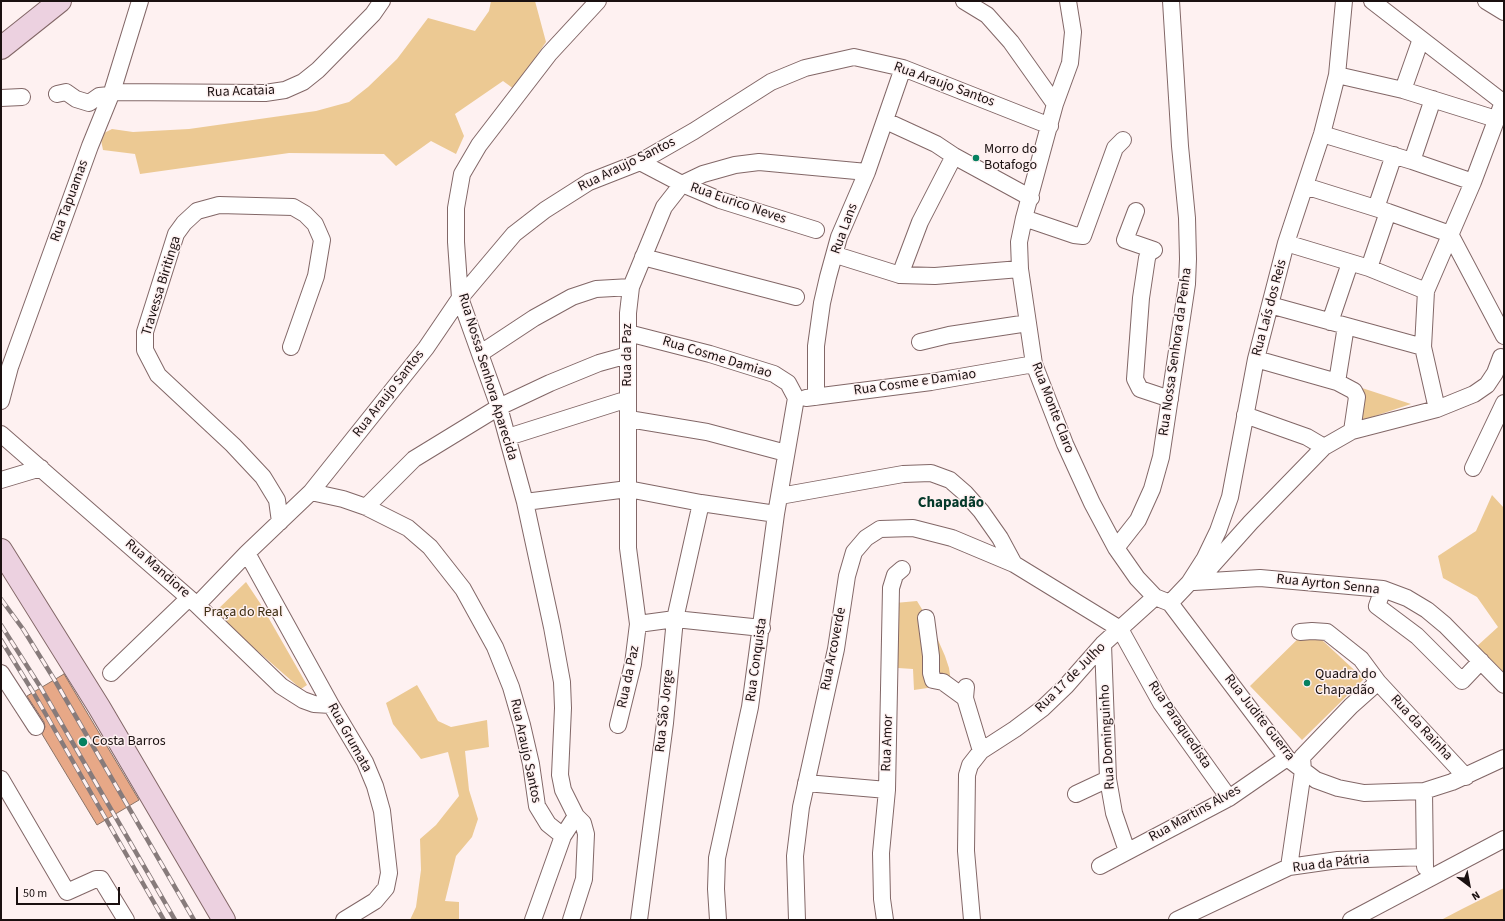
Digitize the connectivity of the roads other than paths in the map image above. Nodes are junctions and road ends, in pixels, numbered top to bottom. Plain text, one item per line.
1 (60, 1) edge
2 (140, 1) edge
3 (382, 1) edge
4 (598, 1) edge
5 (964, 1) edge
6 (1068, 1) edge
7 (1172, 1) edge
8 (1344, 1) edge
9 (1372, 1) edge
10 (1486, 1) edge
11 (1504, 12) edge
12 (1421, 39) junction
13 (1, 48) edge
14 (903, 68) junction
15 (1337, 75) junction
16 (1403, 90) junction
17 (111, 93) junction
18 (66, 95) dead end
19 (22, 97) dead end
20 (1, 98) edge
21 (1433, 99) junction
22 (1503, 102) edge
23 (1055, 104) junction
24 (1496, 118) junction
25 (886, 120) junction
26 (1050, 126) junction
27 (1322, 134) junction
28 (1123, 140) dead end
29 (1394, 155) junction
30 (954, 156) junction
31 (1412, 161) junction
32 (640, 162) junction
33 (867, 172) junction
34 (1472, 182) junction
35 (682, 184) junction
36 (1305, 186) junction
37 (1031, 198) junction
38 (1136, 210) dead end
39 (1382, 210) junction
40 (1024, 218) junction
41 (816, 230) dead end
42 (1450, 234) junction
43 (1286, 243) junction
44 (836, 255) junction
45 (643, 257) junction
46 (1350, 263) junction
47 (1020, 268) junction
48 (1369, 268) junction
49 (900, 275) junction
50 (632, 287) junction
51 (1426, 291) junction
52 (796, 297) dead end
53 (460, 298) junction
54 (1270, 305) junction
55 (1330, 322) junction
56 (1028, 323) junction
57 (1346, 326) junction
58 (628, 333) junction
59 (1504, 336) edge
60 (920, 342) dead end
61 (291, 347) dead end
62 (1423, 347) junction
63 (482, 353) junction
64 (628, 355) junction
65 (1503, 356) edge
66 (1256, 359) junction
67 (1034, 364) junction
68 (1337, 382) junction
69 (816, 397) junction
70 (796, 398) junction
71 (628, 399) junction
72 (1170, 399) junction
73 (1, 401) edge
74 (1504, 403) edge
75 (499, 407) junction
76 (1437, 409) junction
77 (1245, 415) junction
78 (629, 419) junction
79 (1352, 431) junction
80 (1, 434) edge
81 (508, 437) junction
82 (1324, 446) junction
83 (786, 452) junction
84 (41, 468) junction
85 (1473, 468) dead end
86 (1, 480) edge
87 (628, 489) junction
88 (312, 492) junction
89 (780, 496) junction
90 (525, 502) junction
91 (701, 503) junction
92 (366, 507) junction
93 (776, 514) junction
94 (280, 522) junction
95 (1116, 548) junction
96 (1, 550) edge
97 (247, 553) junction
98 (1014, 564) junction
99 (902, 570) dead end
100 (1194, 582) junction
101 (1383, 589) junction
102 (1155, 597) junction
103 (193, 601) junction
104 (1170, 603) junction
105 (926, 618) dead end
106 (675, 619) junction
107 (638, 624) junction
108 (762, 628) junction
109 (1120, 629) junction
110 (1300, 632) dead end
111 (1103, 644) junction
112 (1481, 662) junction
113 (1, 673) edge
114 (111, 673) dead end
115 (1378, 682) junction
116 (1504, 686) edge
117 (331, 705) junction
118 (618, 725) dead end
119 (36, 728) dead end
120 (981, 751) junction
121 (1287, 758) junction
122 (1504, 758) edge
123 (1303, 770) junction
124 (1466, 776) junction
125 (1, 779) edge
126 (1108, 779) junction
127 (806, 783) junction
128 (887, 790) junction
129 (1424, 791) junction
130 (1076, 794) dead end
131 (1229, 798) junction
132 (576, 816) junction
133 (563, 836) junction
134 (1504, 839) edge
135 (1127, 851) junction
136 (1424, 857) junction
137 (1100, 866) dead end
138 (1289, 868) junction
139 (1425, 881) junction
140 (126, 920) edge
141 (224, 920) edge
142 (344, 920) edge
143 (533, 920) edge
144 (571, 920) edge
145 (639, 920) edge
146 (718, 920) edge
147 (797, 920) edge
148 (885, 920) edge
149 (972, 920) edge
150 (1177, 920) edge
151 (1351, 920) edge

1 - 13 main road
2 - 17 street, Rua Tapuamas
3 - 17 street, Rua Acataia
4 - 53 street, Rua Nossa Senhora Aparecida
5 - 23 street
6 - 23 street, Rua Monte Claro
7 - 72 street, Rua Nossa Senhora da Penha
8 - 15 street, Rua Laís dos Reis
9 - 12 street
10 - 11 street
12 - 16 street
12 - 22 street
14 - 25 street, Rua Lans
14 - 26 street, Rua Araujo Santos
14 - 32 street, Rua Araujo Santos
15 - 16 street
15 - 27 street, Rua Laís dos Reis
16 - 21 street
17 - 18 street, Rua Acataia
17 - 73 street, Rua Tapuamas
19 - 20 street
21 - 24 street
21 - 31 street
22 - 24 street
23 - 26 street, Rua Monte Claro
24 - 34 street
25 - 30 street
25 - 33 street, Rua Lans
26 - 37 street, Rua Monte Claro
27 - 29 street
27 - 36 street, Rua Laís dos Reis
28 - 40 street
29 - 31 street
29 - 39 street
30 - 37 street
30 - 49 street
31 - 34 street
32 - 35 street, Rua Eurico Neves
32 - 53 street, Rua Araujo Santos
33 - 35 street, Rua da Paz
33 - 44 street, Rua Lans
34 - 42 street
35 - 41 street, Rua Eurico Neves
35 - 45 street, Rua da Paz
36 - 39 street
36 - 43 street, Rua Laís dos Reis
37 - 40 street, Rua Monte Claro
38 - 72 street
39 - 42 street
39 - 48 street
40 - 47 street, Rua Monte Claro
42 - 51 street
42 - 59 street
43 - 46 street
43 - 54 street, Rua Laís dos Reis
44 - 49 street
44 - 69 street, Rua Lans
45 - 50 street, Rua da Paz
45 - 52 street
46 - 48 street
46 - 55 street
47 - 49 street
47 - 56 street, Rua Monte Claro
48 - 51 street
50 - 58 street, Rua da Paz
50 - 63 street
51 - 62 street
53 - 63 street, Rua Nossa Senhora Aparecida
53 - 88 street, Rua Araujo Santos
54 - 55 street
54 - 66 street, Rua Laís dos Reis
55 - 57 street
56 - 60 street
56 - 67 street, Rua Monte Claro
57 - 62 street
57 - 68 street
58 - 64 street, Rua da Paz
58 - 70 street, Rua Cosme Damiao
61 - 94 street, Travessa Biritinga
62 - 76 street
63 - 75 street, Rua Nossa Senhora Aparecida
64 - 71 street, Rua da Paz
64 - 75 street
65 - 76 street
66 - 68 street
66 - 77 street, Rua Laís dos Reis
67 - 69 street, Rua Cosme e Damiao
67 - 95 street, Rua Monte Claro
68 - 79 street
69 - 70 street, Rua Cosme e Damiao
70 - 83 street, Rua Conquista
71 - 78 street, Rua da Paz
71 - 81 street
72 - 95 street, Rua Nossa Senhora da Penha
74 - 85 street
75 - 81 street, Rua Nossa Senhora Aparecida
75 - 92 street
76 - 79 street
77 - 82 street
77 - 100 street, Rua Laís dos Reis
78 - 83 street
78 - 87 street, Rua da Paz
79 - 82 street
80 - 84 street, Rua Mandiore
81 - 90 street, Rua Nossa Senhora Aparecida
82 - 100 street
83 - 89 street, Rua Conquista
84 - 86 street
84 - 103 street, Rua Mandiore
87 - 90 street
87 - 91 street
87 - 107 street, Rua da Paz
88 - 92 street, Rua Araujo Santos
88 - 94 street, Rua Araujo Santos
89 - 93 street, Rua Conquista
89 - 98 street
90 - 132 street, Rua Nossa Senhora Aparecida
91 - 93 street
91 - 106 street, Rua São Jorge
92 - 133 street, Rua Araujo Santos
93 - 108 street, Rua Conquista
94 - 97 street, Rua Araujo Santos
95 - 102 street, Rua Monte Claro
96 - 141 main road
97 - 103 street, Rua Araujo Santos
97 - 117 street, Rua Grumata
98 - 109 street, Rua Arcoverde
98 - 127 street, Rua Arcoverde
99 - 128 street, Rua Amor
100 - 101 street, Rua Ayrton Senna
100 - 104 street, Rua Laís dos Reis
101 - 112 street, Rua Ayrton Senna
101 - 112 street
102 - 104 street
102 - 109 street, Rua 17 de Julho
103 - 114 street, Rua Araujo Santos
103 - 117 street, Rua Mandiore
104 - 121 street, Rua Judite Guerra
105 - 120 street
106 - 107 street
106 - 108 street
106 - 145 street, Rua São Jorge
107 - 118 street, Rua da Paz
108 - 146 street, Rua Conquista
109 - 111 street, Rua 17 de Julho
109 - 131 street, Rua Paraquedista
110 - 115 street, Rua da Rainha
111 - 120 street, Rua 17 de Julho
111 - 126 street, Rua Dominguinho
112 - 116 street, Rua Ayrton Senna
113 - 119 street
115 - 123 street
115 - 124 street, Rua da Rainha
117 - 142 street, Rua Grumata
120 - 149 street
121 - 123 street, Rua Judite Guerra
121 - 131 street, Rua Martins Alves
122 - 124 street, Rua Judite Guerra
123 - 129 street, Rua Judite Guerra
123 - 138 street
124 - 129 street, Rua Judite Guerra
125 - 140 street
126 - 130 street
126 - 135 street, Rua Dominguinho
127 - 128 street
127 - 147 street, Rua Arcoverde
128 - 148 street, Rua Amor
129 - 136 street
131 - 135 street, Rua Martins Alves
132 - 133 street
132 - 144 street, Rua Nossa Senhora Aparecida
133 - 143 street
134 - 139 street
135 - 137 street, Rua Martins Alves
136 - 138 street, Rua da Pátria
136 - 139 street
138 - 150 street, Rua da Pátria
139 - 151 street

